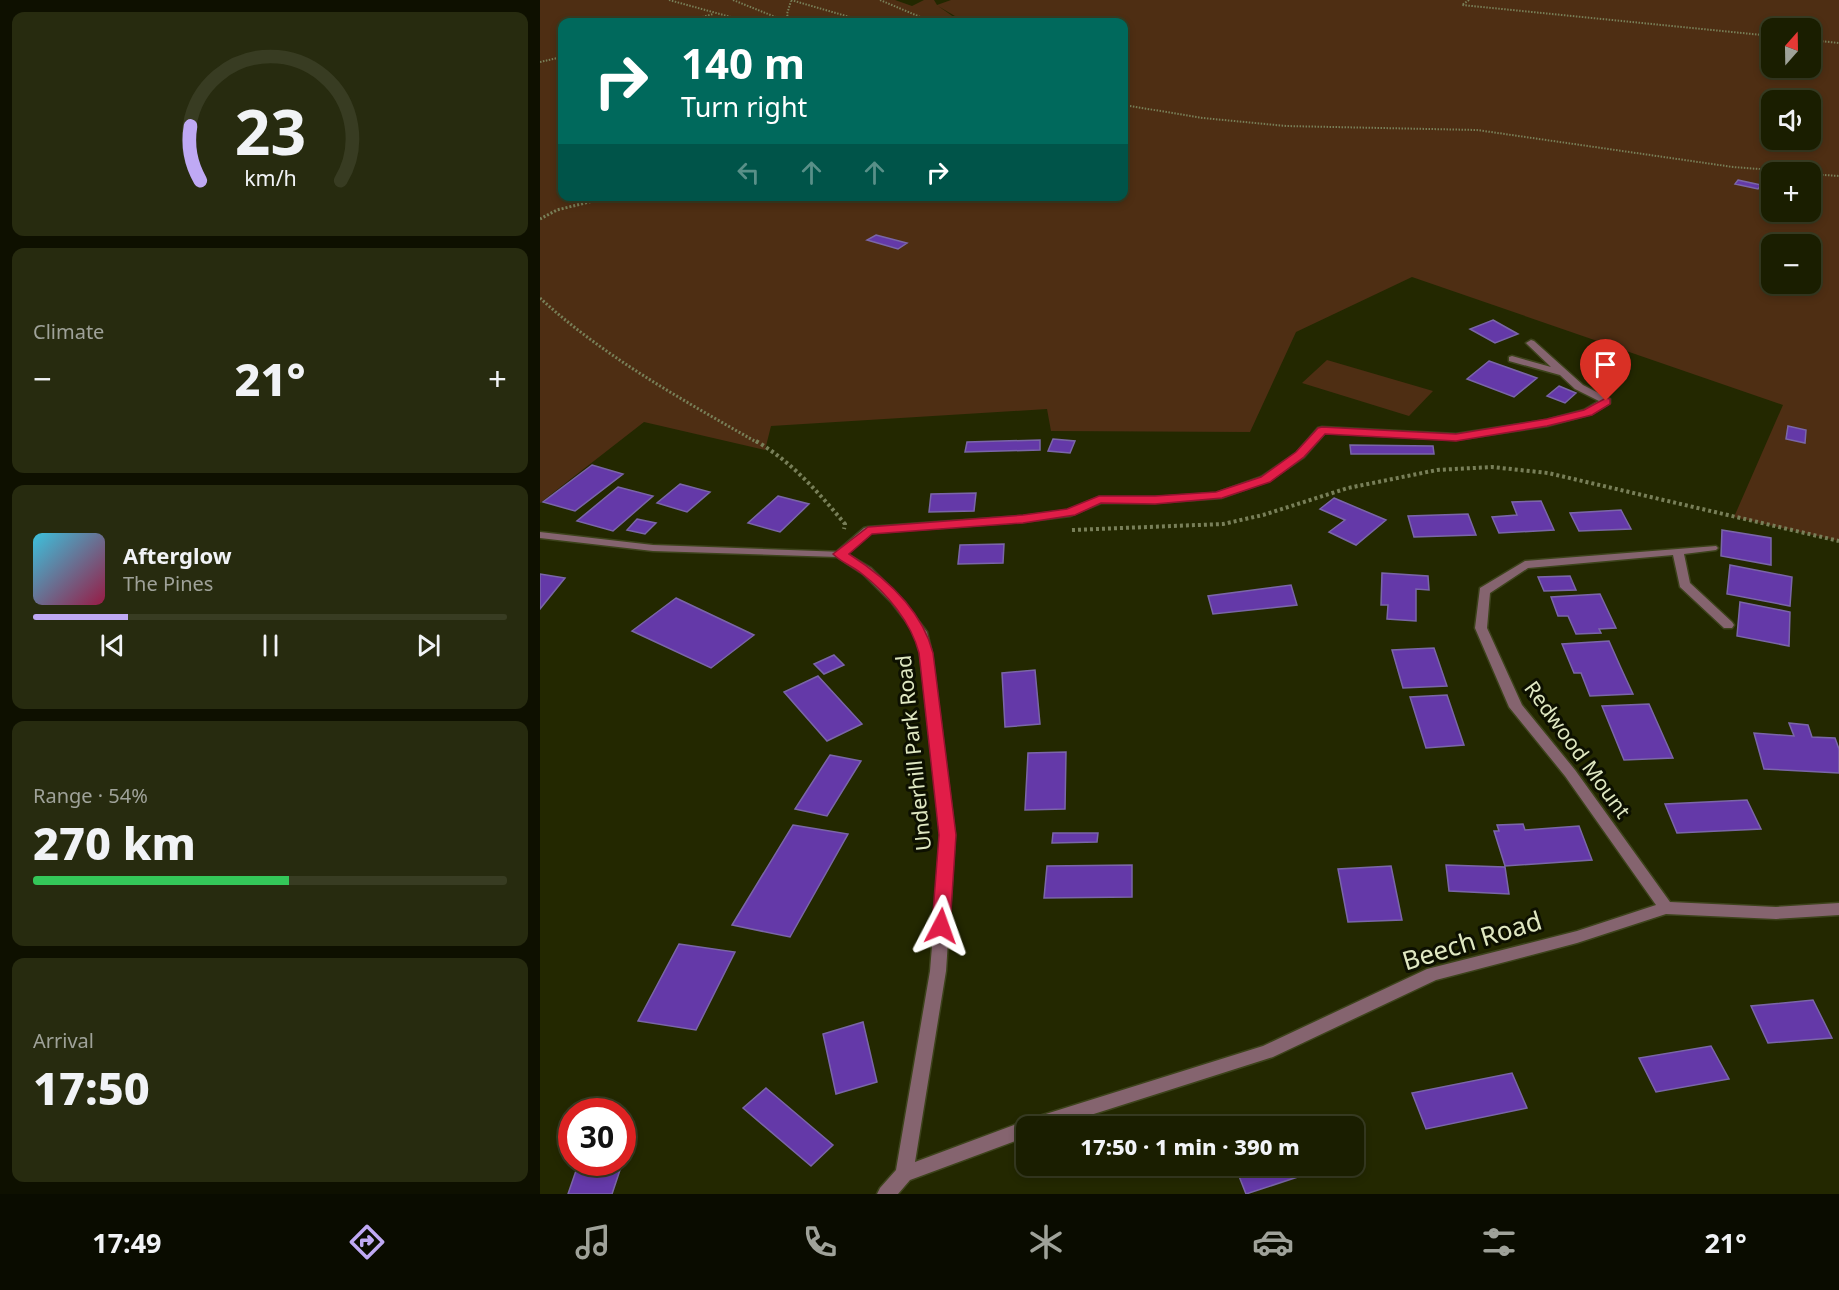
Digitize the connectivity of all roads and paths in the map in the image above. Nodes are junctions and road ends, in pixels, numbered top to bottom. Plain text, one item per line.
1 (669, 0) edge
2 (733, 0) edge
3 (791, 0) edge
4 (880, 0) edge
5 (1469, 0) edge
6 (714, 13) junction
7 (698, 18) edge
8 (733, 18) edge
9 (781, 18) edge
10 (787, 18) edge
11 (853, 18) edge
12 (923, 18) edge
13 (1761, 35) edge
14 (1821, 41) edge
15 (1839, 43) edge
16 (558, 57) edge
17 (540, 62) edge
18 (1128, 106) edge
19 (1761, 169) edge
20 (1821, 175) edge
21 (1839, 176) edge
22 (593, 201) edge
23 (540, 219) edge
24 (540, 298) edge
25 (1531, 344) dead end
26 (1512, 359) dead end
27 (1561, 372) junction
28 (1071, 530) dead end
29 (540, 535) edge
30 (1839, 541) edge
31 (1712, 548) dead end
32 (1678, 551) junction
33 (840, 554) junction
34 (1728, 625) dead end
35 (1666, 909) junction
36 (1839, 909) edge
37 (1065, 1116) edge
38 (1016, 1133) edge
39 (904, 1174) junction
40 (886, 1194) edge

1 - 6 path
2 - 9 path
3 - 10 path
3 - 11 path
4 - 12 path
5 - 13 path
6 - 7 path
6 - 8 path
14 - 15 path
16 - 17 path
18 - 19 path
20 - 21 path
22 - 23 path
24 - 33 path
25 - 27 street
26 - 27 street
27 - 33 street
28 - 30 path
29 - 33 street
31 - 32 street, Redwood Mount
32 - 34 street
32 - 35 street, Redwood Mount
33 - 39 street, Underhill Park Road
35 - 36 street, Beech Road
35 - 37 street, Beech Road
38 - 39 street
39 - 40 street

